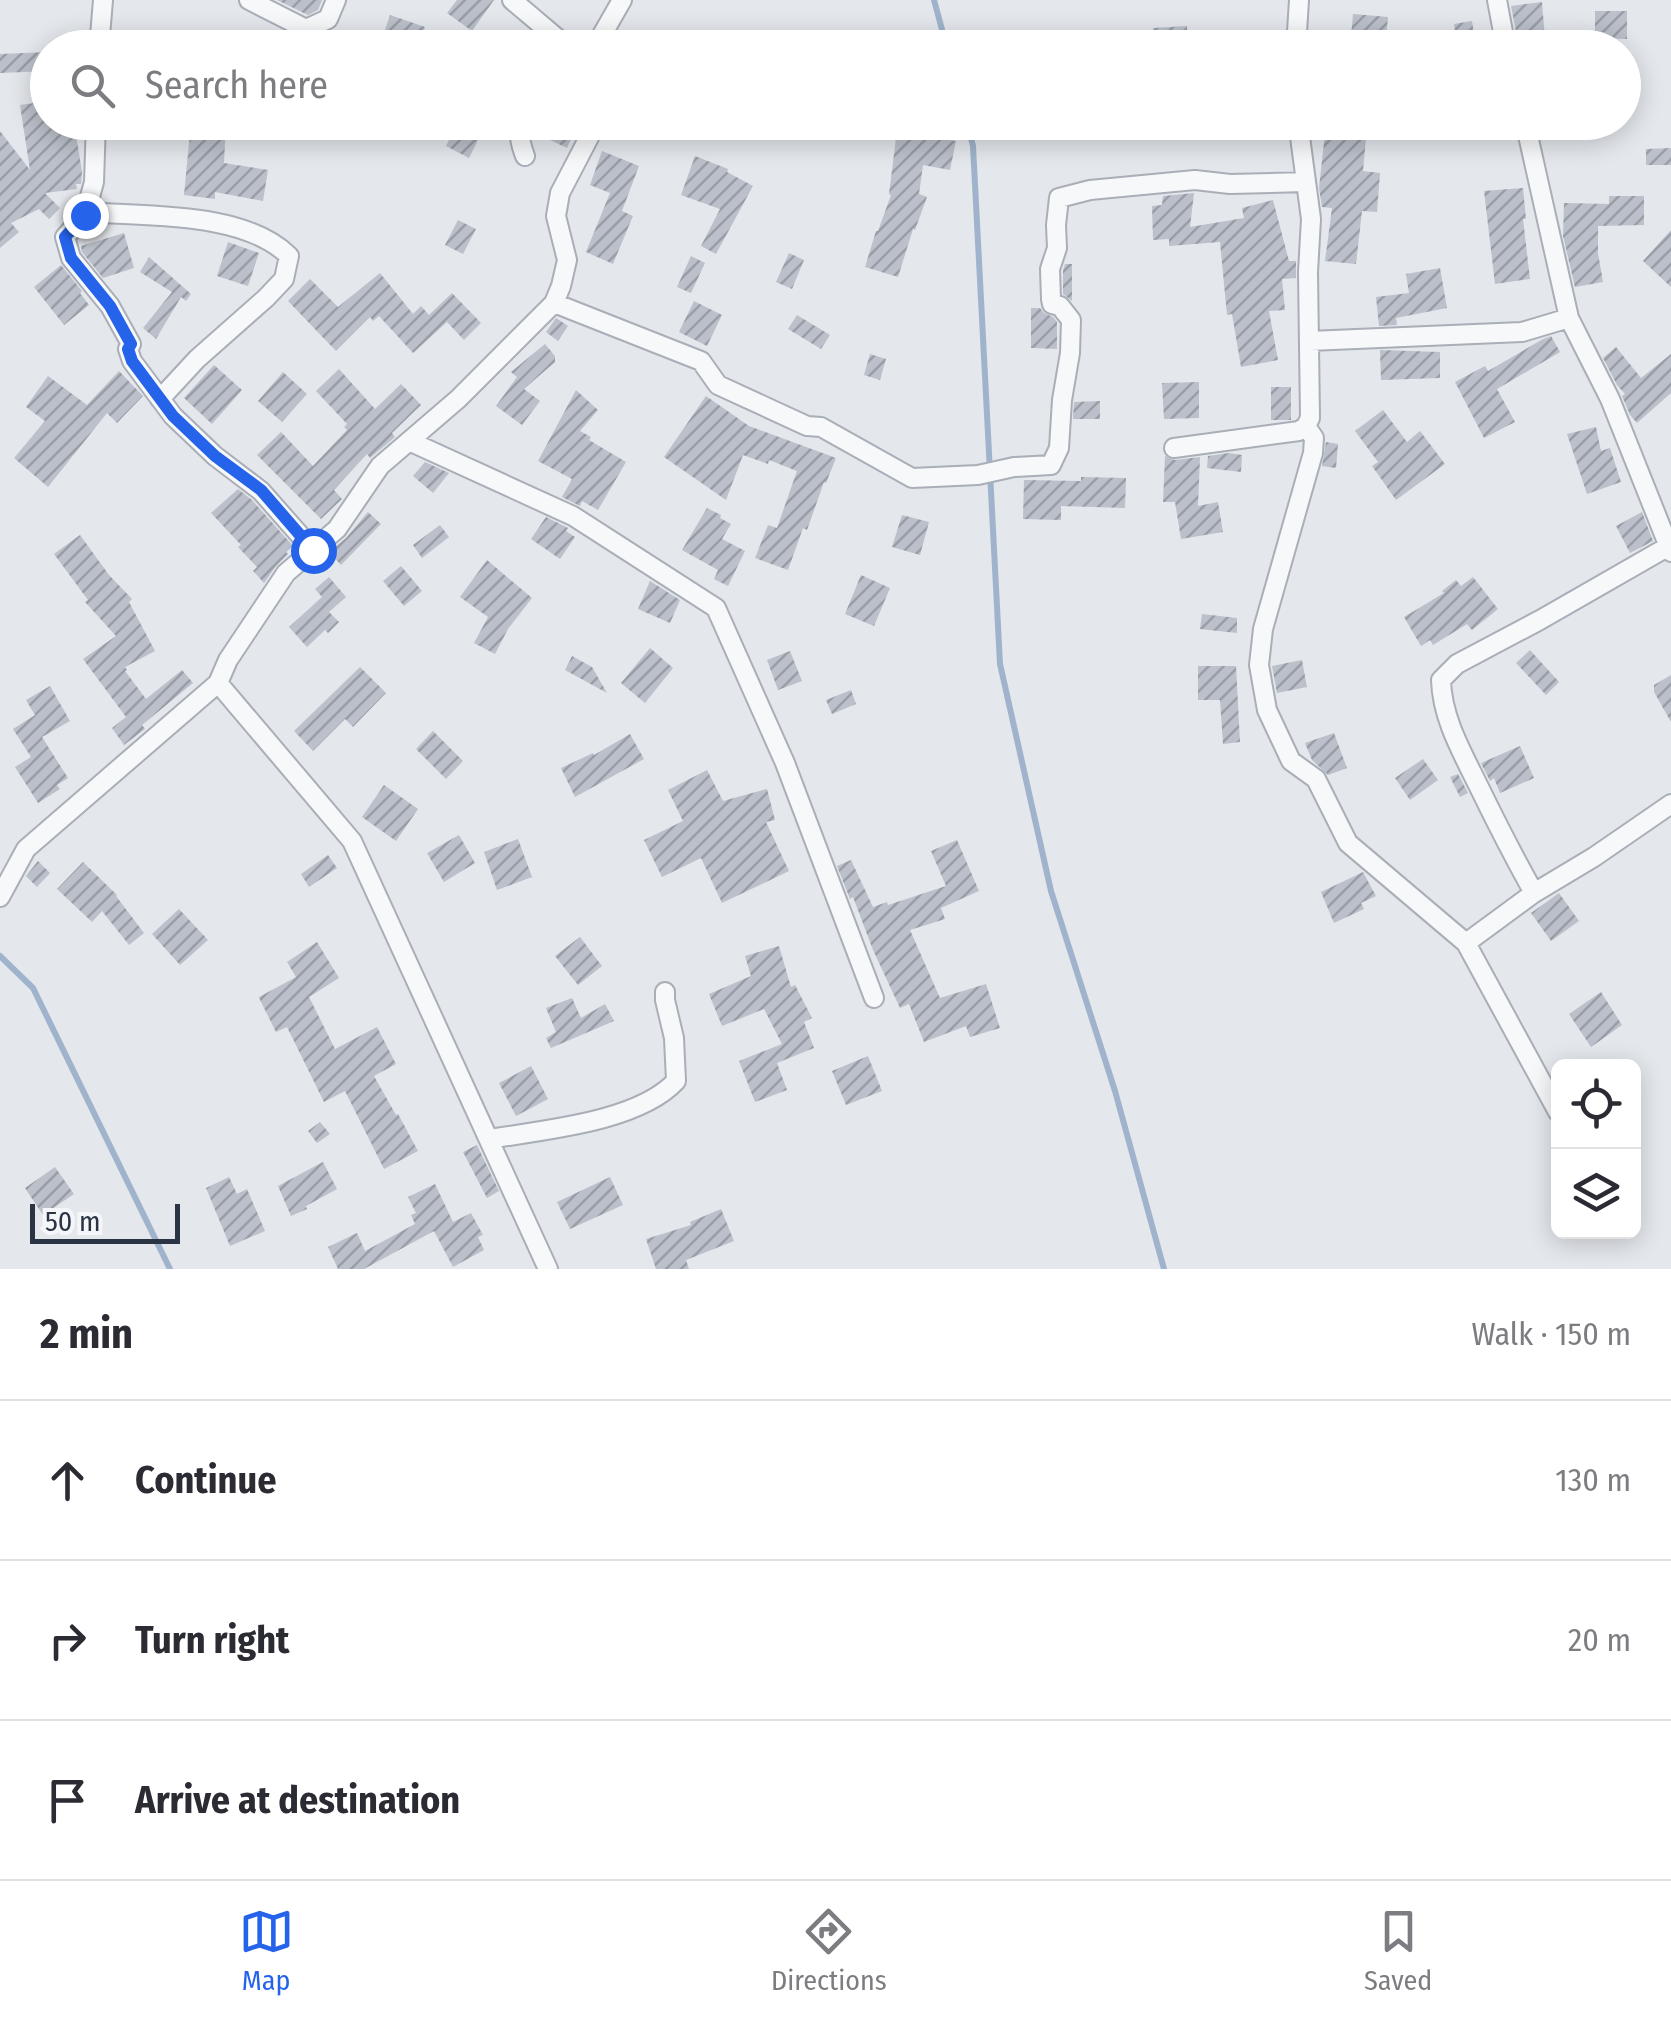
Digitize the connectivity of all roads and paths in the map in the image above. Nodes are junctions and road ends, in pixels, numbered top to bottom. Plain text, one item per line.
1 (103, 0) edge
2 (249, 0) edge
3 (336, 0) edge
4 (512, 0) edge
5 (622, 0) edge
6 (1299, 0) edge
7 (1496, 0) edge
8 (101, 30) edge
9 (547, 30) edge
10 (605, 30) edge
11 (1297, 30) edge
12 (1502, 30) edge
13 (95, 140) edge
14 (520, 140) edge
15 (588, 140) edge
16 (1300, 140) edge
17 (1529, 140) edge
18 (524, 156) dead end
19 (1305, 182) junction
20 (86, 212) junction
21 (554, 303) junction
22 (1570, 318) junction
23 (1309, 341) junction
24 (160, 399) junction
25 (1306, 426) junction
26 (409, 441) junction
27 (1174, 448) dead end
28 (1670, 549) edge
29 (313, 550) junction
30 (218, 683) junction
31 (1671, 804) edge
32 (1534, 893) junction
33 (0, 896) edge
34 (1466, 943) junction
35 (666, 992) dead end
36 (874, 998) dead end
37 (1551, 1099) edge
38 (489, 1139) junction
39 (548, 1269) edge

1 - 8 street
2 - 3 street
4 - 9 street
5 - 10 street
6 - 11 street
7 - 12 street
13 - 20 street
14 - 18 street
15 - 21 street
16 - 19 street
17 - 22 street
19 - 21 street
19 - 23 street
20 - 24 street
20 - 24 street
21 - 26 street
22 - 23 street
22 - 28 street
23 - 25 street
24 - 29 street
25 - 27 street
25 - 34 street
26 - 29 street
26 - 36 street
28 - 32 street
29 - 30 street
30 - 33 street
30 - 38 street
31 - 32 street
32 - 34 street
34 - 37 street
35 - 38 street
38 - 39 street

